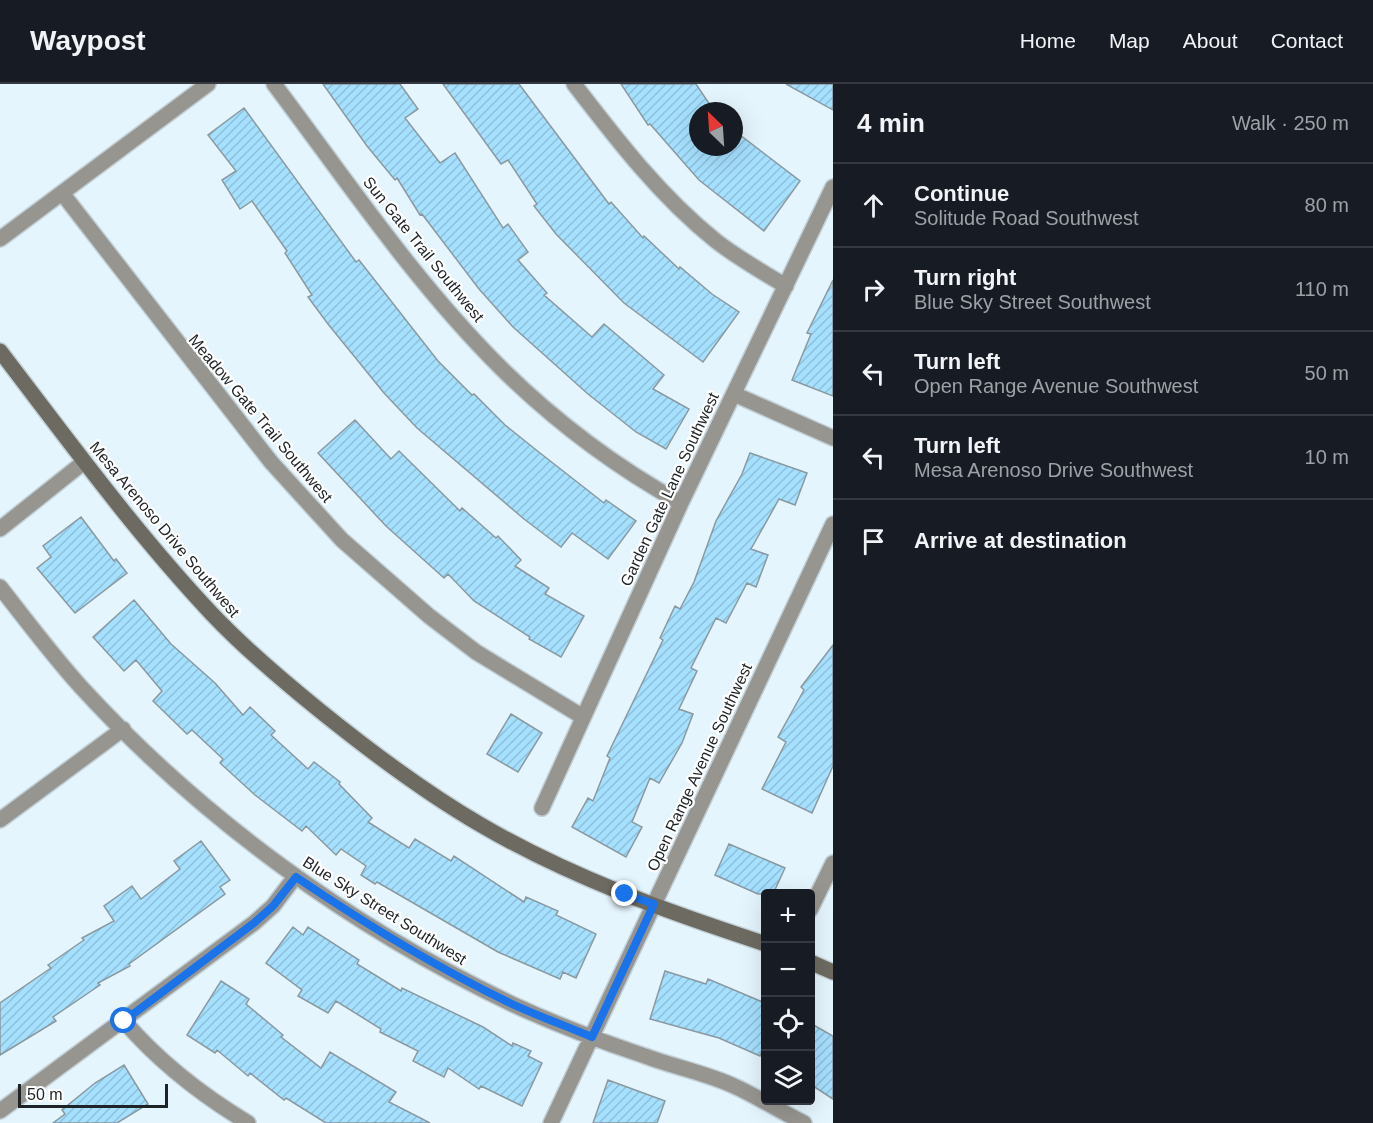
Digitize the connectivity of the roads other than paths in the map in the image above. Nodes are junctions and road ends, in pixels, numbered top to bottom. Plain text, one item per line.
1 (208, 84) edge
2 (274, 84) edge
3 (574, 84) edge
4 (833, 187) edge
5 (62, 193) junction
6 (0, 239) edge
7 (786, 286) junction
8 (0, 351) edge
9 (734, 394) junction
10 (833, 438) edge
11 (84, 462) junction
12 (681, 503) junction
13 (833, 524) edge
14 (0, 529) edge
15 (0, 587) edge
16 (583, 717) junction
17 (123, 729) junction
18 (542, 808) dead end
19 (0, 820) edge
20 (833, 863) edge
21 (296, 877) junction
22 (815, 900) edge
23 (654, 904) junction
24 (762, 943) edge
25 (815, 964) edge
26 (833, 972) edge
27 (124, 1021) junction
28 (592, 1037) junction
29 (0, 1111) edge
30 (248, 1123) edge
31 (551, 1123) edge
32 (804, 1123) edge

1 - 5 street
2 - 12 street, Sun Gate Trail Southwest
3 - 7 street
4 - 7 street, Garden Gate Lane Southwest
5 - 6 street
5 - 16 street, Meadow Gate Trail Southwest
7 - 9 street, Garden Gate Lane Southwest
8 - 11 street, Mesa Arenoso Drive Southwest
9 - 10 street
9 - 12 street, Garden Gate Lane Southwest
11 - 14 street
11 - 23 street, Mesa Arenoso Drive Southwest
12 - 16 street, Garden Gate Lane Southwest
13 - 23 street, Open Range Avenue Southwest
15 - 17 street, Blue Sky Street Southwest
16 - 18 street, Garden Gate Lane Southwest
17 - 19 street
17 - 21 street, Blue Sky Street Southwest
20 - 22 street
21 - 27 street
21 - 28 street, Blue Sky Street Southwest
23 - 24 street, Mesa Arenoso Drive Southwest
23 - 28 street, Open Range Avenue Southwest
25 - 26 street
27 - 29 street
27 - 30 street
28 - 31 street, Open Range Avenue Southwest
28 - 32 street, Blue Sky Street Southwest

